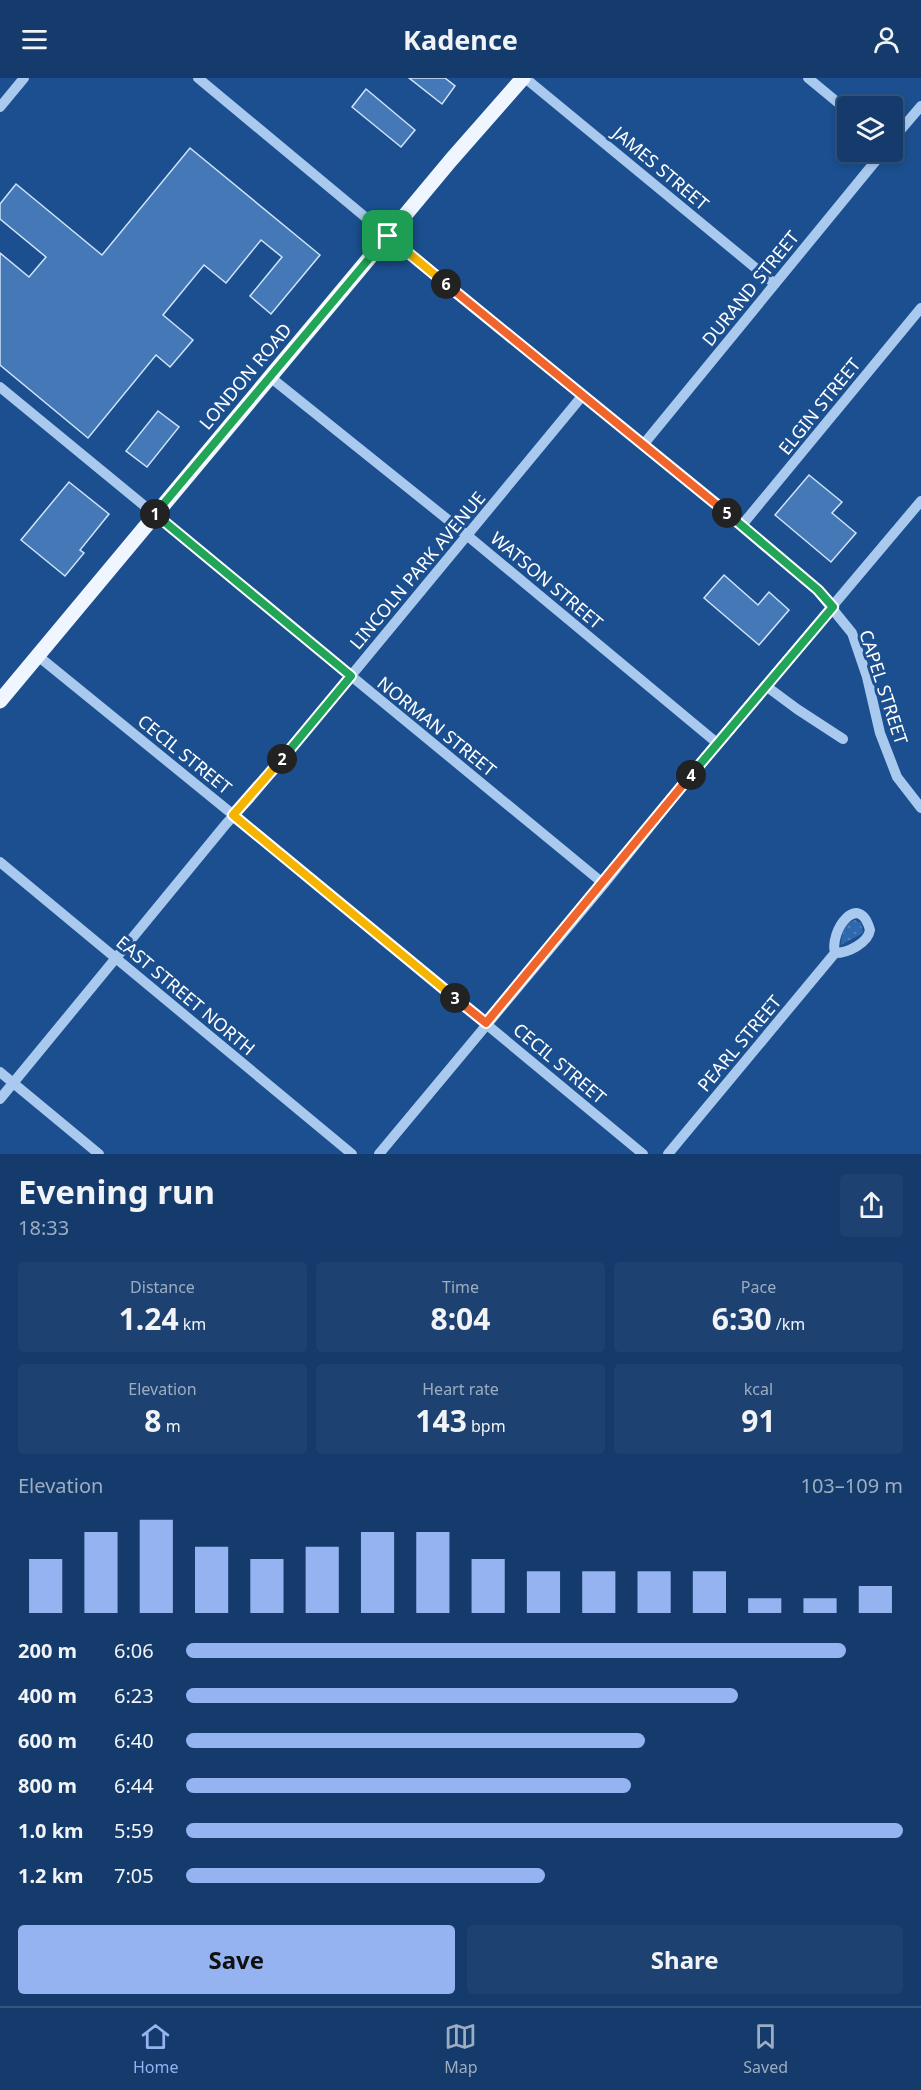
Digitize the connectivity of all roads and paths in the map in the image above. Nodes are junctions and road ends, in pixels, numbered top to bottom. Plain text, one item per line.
1 (24, 78) edge
2 (198, 78) edge
3 (524, 78) edge
4 (808, 78) edge
5 (837, 102) edge
6 (921, 106) edge
7 (0, 107) edge
8 (903, 127) edge
9 (875, 162) edge
10 (388, 236) junction
11 (775, 284) junction
12 (921, 308) edge
13 (270, 377) junction
14 (0, 387) edge
15 (583, 395) junction
16 (643, 445) junction
17 (921, 501) edge
18 (155, 514) junction
19 (742, 525) junction
20 (467, 536) junction
21 (833, 607) junction
22 (38, 656) junction
23 (351, 676) junction
24 (766, 686) junction
25 (0, 701) edge
26 (843, 739) dead end
27 (717, 743) junction
28 (921, 808) edge
29 (233, 815) junction
30 (0, 862) edge
31 (604, 884) junction
32 (835, 953) dead end
33 (115, 958) junction
34 (486, 1023) junction
35 (0, 1072) edge
36 (13, 1083) junction
37 (0, 1099) edge
38 (99, 1154) edge
39 (352, 1154) edge
40 (379, 1154) edge
41 (643, 1154) edge
42 (668, 1154) edge

1 - 7 street
2 - 10 street, CAPEL STREET
3 - 10 main road, LONDON ROAD
3 - 11 street, JAMES STREET
4 - 5 street
6 - 8 street
9 - 11 street, DURAND STREET
10 - 13 main road, LONDON ROAD
10 - 15 street, CAPEL STREET
11 - 16 street, DURAND STREET
12 - 19 street, ELGIN STREET
13 - 18 main road, LONDON ROAD
13 - 20 street, WATSON STREET
14 - 18 street, NORMAN STREET
15 - 16 street, CAPEL STREET
15 - 20 street, LINCOLN PARK AVENUE
16 - 19 street, CAPEL STREET
17 - 21 street
18 - 22 main road, LONDON ROAD
18 - 23 street, NORMAN STREET
19 - 21 street, CAPEL STREET
20 - 23 street, LINCOLN PARK AVENUE
20 - 27 street, WATSON STREET
21 - 24 street
21 - 28 street, CAPEL STREET
22 - 25 main road, LONDON ROAD
22 - 29 street, CECIL STREET
23 - 29 street, LINCOLN PARK AVENUE
23 - 31 street, NORMAN STREET
24 - 26 street
24 - 27 street
27 - 31 street
29 - 33 street, LINCOLN PARK AVENUE
29 - 34 street, CECIL STREET
30 - 33 street, EAST STREET NORTH
31 - 34 street
32 - 42 street, PEARL STREET
33 - 36 street, LINCOLN PARK AVENUE
33 - 39 street, EAST STREET NORTH
34 - 40 street
34 - 41 street, CECIL STREET
35 - 36 street
36 - 37 street, LINCOLN PARK AVENUE
36 - 38 street

